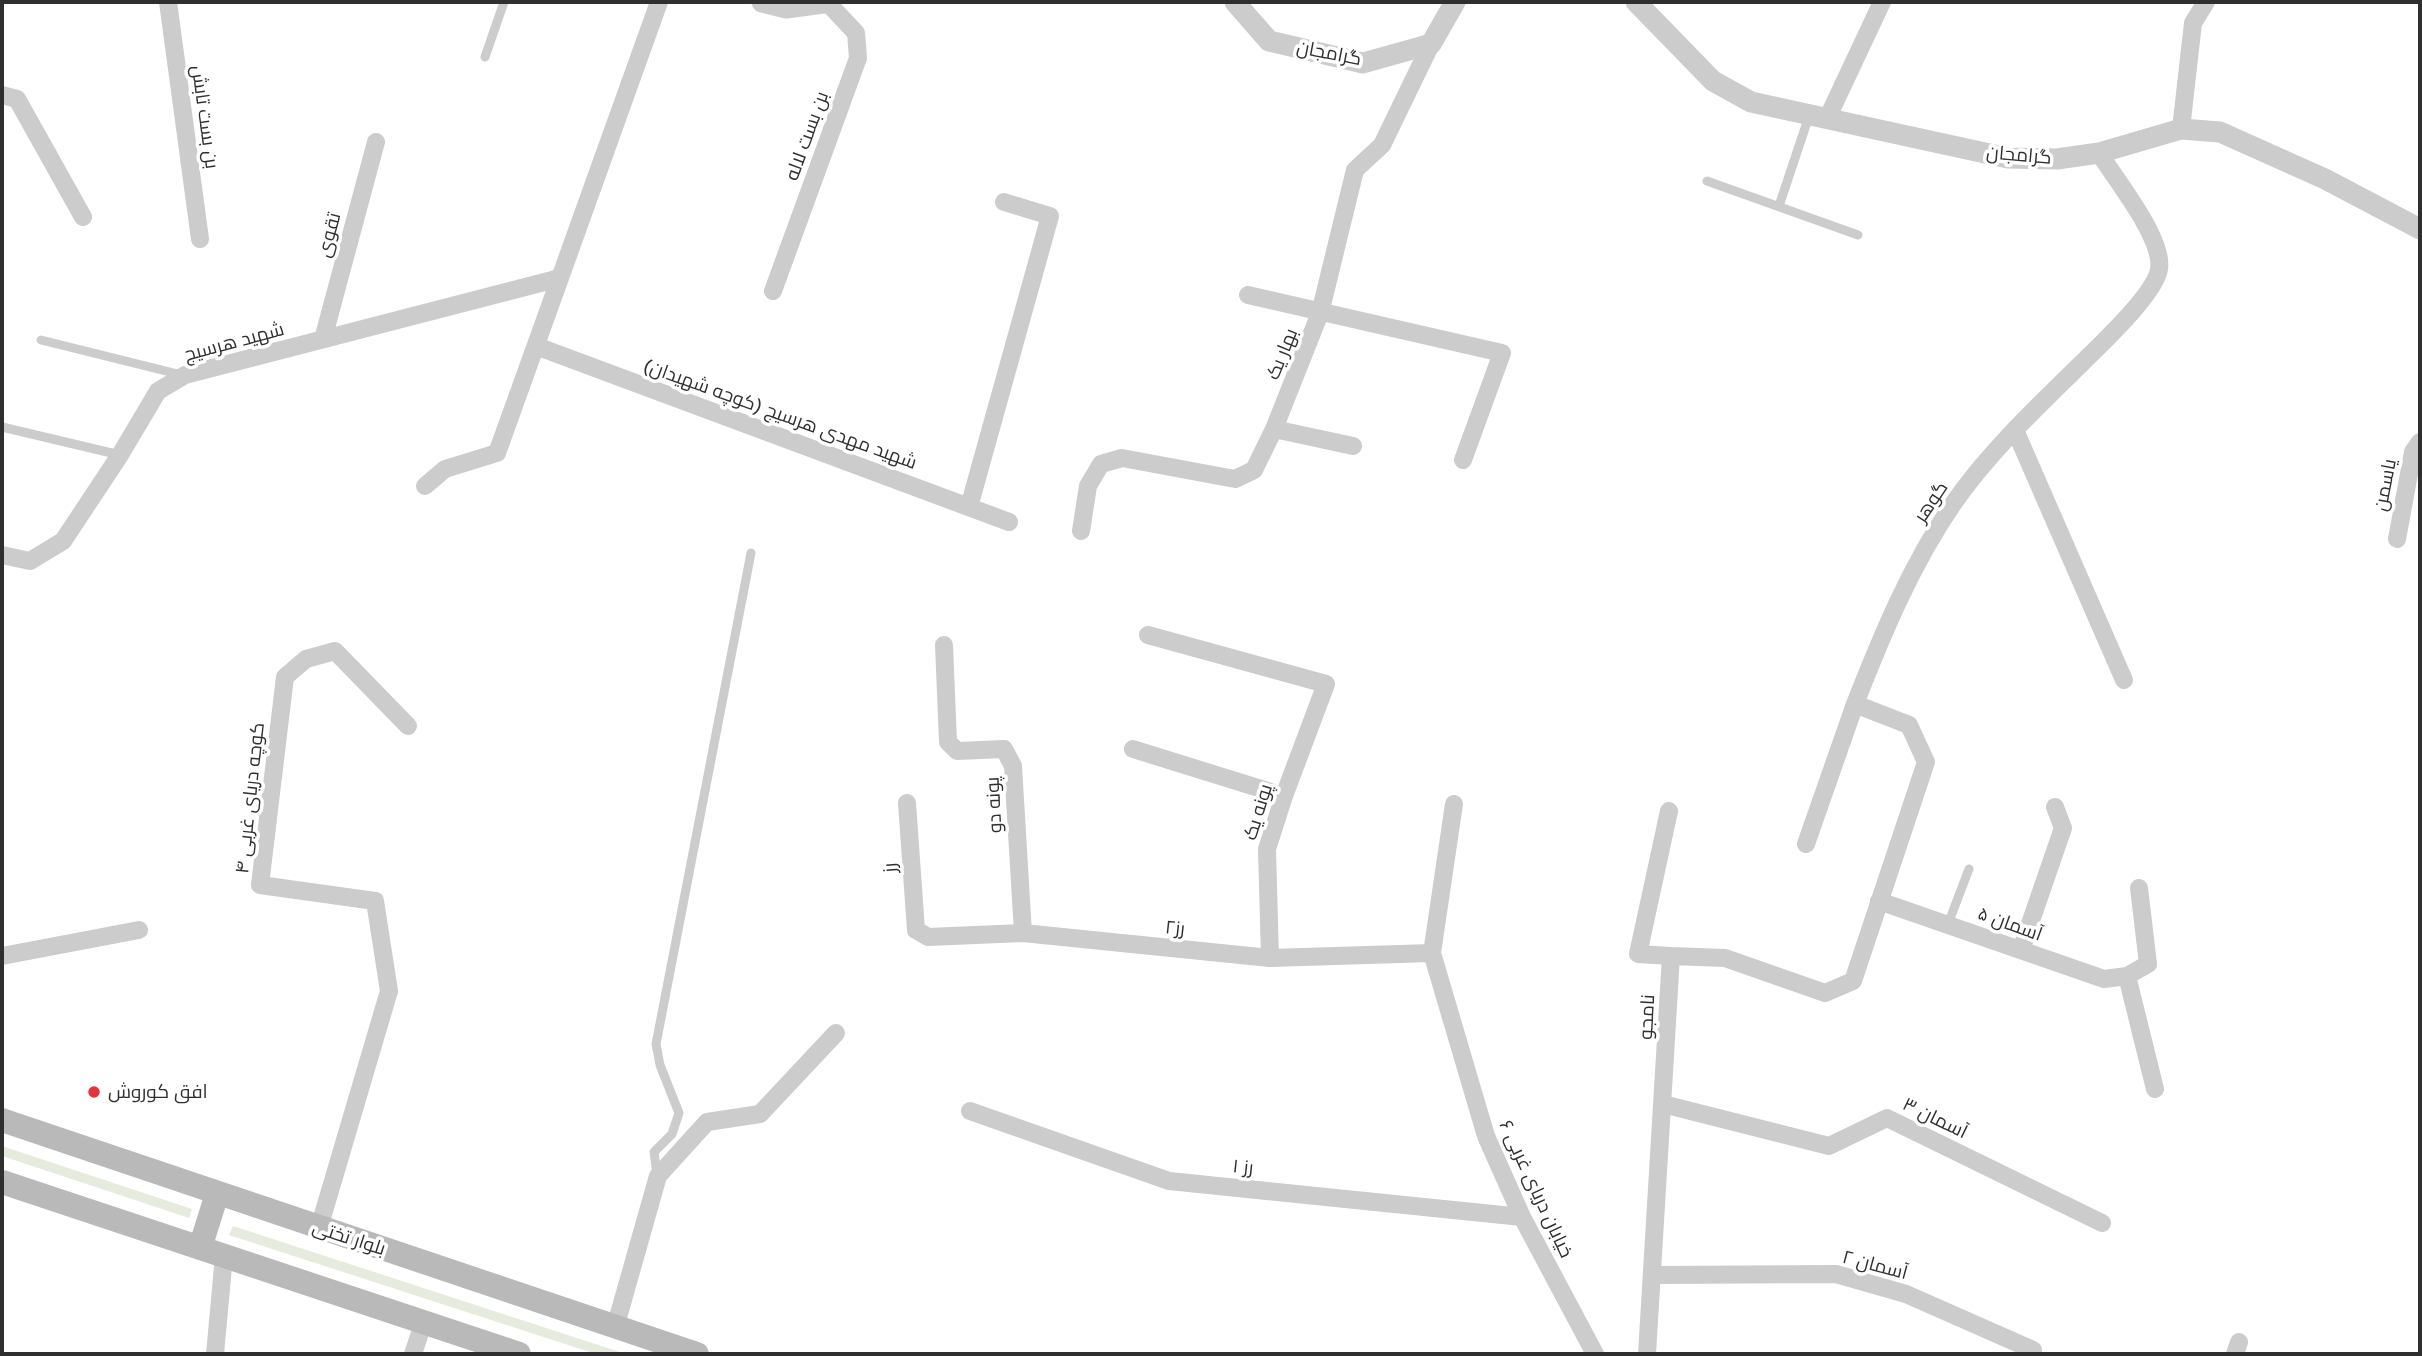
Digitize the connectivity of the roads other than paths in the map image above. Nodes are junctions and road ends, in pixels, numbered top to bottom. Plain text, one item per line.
1 (168, 2) edge
2 (504, 2) edge
3 (659, 2) edge
4 (762, 2) edge
5 (828, 2) edge
6 (1236, 2) edge
7 (1455, 2) edge
8 (1636, 2) edge
9 (1882, 2) edge
10 (2206, 2) edge
11 (1431, 44) junction
12 (485, 57) dead end
13 (2, 95) edge
14 (1819, 116) junction
15 (2181, 129) junction
16 (376, 142) dead end
17 (2099, 153) junction
18 (1707, 181) dead end
19 (1004, 202) dead end
20 (1779, 206) junction
21 (83, 218) dead end
22 (2420, 229) edge
23 (1858, 235) dead end
24 (200, 239) dead end
25 (560, 278) junction
26 (773, 291) dead end
27 (1248, 295) dead end
28 (1321, 313) junction
29 (323, 339) junction
30 (41, 340) dead end
31 (536, 346) junction
32 (185, 375) junction
33 (2, 427) edge
34 (1274, 429) junction
35 (2015, 430) junction
36 (2420, 442) edge
37 (1353, 446) dead end
38 (120, 455) junction
39 (1463, 460) dead end
40 (425, 486) dead end
41 (969, 507) junction
42 (1009, 522) dead end
43 (1081, 531) dead end
44 (2397, 539) dead end
45 (751, 553) dead end
46 (2, 555) edge
47 (1148, 635) dead end
48 (944, 645) dead end
49 (2124, 680) dead end
50 (1855, 704) junction
51 (408, 726) dead end
52 (1133, 749) dead end
53 (1284, 796) junction
54 (907, 803) dead end
55 (1454, 804) dead end
56 (2055, 807) dead end
57 (1669, 811) dead end
58 (1806, 844) dead end
59 (1969, 869) dead end
60 (2139, 888) dead end
61 (1879, 901) junction
62 (1948, 924) junction
63 (139, 930) dead end
64 (915, 930) joint
65 (1023, 933) junction
66 (2021, 950) junction
67 (1432, 953) junction
68 (2, 956) edge
69 (1671, 956) junction
70 (1270, 958) junction
71 (2127, 976) junction
72 (836, 1034) dead end
73 (2155, 1088) dead end
74 (1663, 1104) junction
75 (970, 1111) dead end
76 (2, 1120) edge
77 (658, 1176) junction
78 (2, 1182) edge
79 (216, 1194) junction
80 (1522, 1217) junction
81 (2102, 1223) dead end
82 (319, 1228) junction
83 (200, 1248) junction
84 (224, 1256) junction
85 (1653, 1275) junction
86 (424, 1321) junction
87 (615, 1328) junction
88 (2033, 1350) dead end
89 (215, 1354) edge
90 (413, 1354) edge
91 (520, 1354) edge
92 (697, 1354) edge
93 (1595, 1354) edge
94 (1647, 1354) edge

1 - 24 street, بن بست تابش
2 - 12 lane
3 - 25 street
4 - 5 street
5 - 26 street, بن بست لاله
6 - 11 street, گرامجان
7 - 11 street
8 - 14 street, گرامجان
9 - 14 street
10 - 15 street
11 - 28 street, بهار یک
13 - 21 street
14 - 17 street, گرامجان
14 - 20 lane
15 - 17 street, گرامجان
15 - 22 street, گرامجان
16 - 29 street, تقوی
17 - 35 street, گوهر
18 - 20 lane
19 - 41 street
20 - 23 lane
25 - 29 street, شهید هرسیج
25 - 31 street
27 - 28 street
28 - 34 street, بهار یک
28 - 39 street
29 - 32 street, شهید هرسیج
30 - 32 lane
31 - 40 street
31 - 41 street, شهید مهدی هرسیج (کوچه شهیدان)
32 - 38 street, شهید هرسیج
33 - 38 lane
34 - 37 street
34 - 43 street, بهار یک
35 - 49 street
35 - 50 street, گوهر
36 - 44 street, یاسمن
38 - 46 street, شهید هرسیج
41 - 42 street, شهید مهدی هرسیج (کوچه شهیدان)
45 - 77 lane
47 - 53 street, پونه یک
48 - 65 street, پونه دو
50 - 58 street, گوهر
50 - 61 street
51 - 82 street, کوچه دریای غربی ۴
52 - 53 street
53 - 70 street, پونه یک
54 - 64 street, رز
55 - 67 street
56 - 66 street
57 - 69 street
59 - 62 lane
60 - 71 street
61 - 62 street, آسمان ۵
61 - 69 street
62 - 66 street, آسمان ۵
63 - 68 street
64 - 65 street, رز۲
65 - 70 street, رز۲
66 - 71 street, آسمان ۵
67 - 70 street, رز۲
67 - 80 street, خیابان دریای غربی ۶
69 - 74 street, نامجو
71 - 73 street
72 - 77 street
74 - 81 street, آسمان ۳
74 - 85 street, نامجو
75 - 80 street, رز ۱
76 - 79 main road, بلوار تختی
77 - 87 street
78 - 83 main road
79 - 82 main road, بلوار تختی
79 - 83 main road
80 - 93 street, خیابان دریای غربی ۶
82 - 87 main road, بلوار تختی
83 - 84 main road
84 - 86 main road
84 - 89 street
85 - 88 street, آسمان ۲
85 - 94 street, نامجو
86 - 90 street
86 - 91 main road
87 - 92 main road, بلوار تختی

